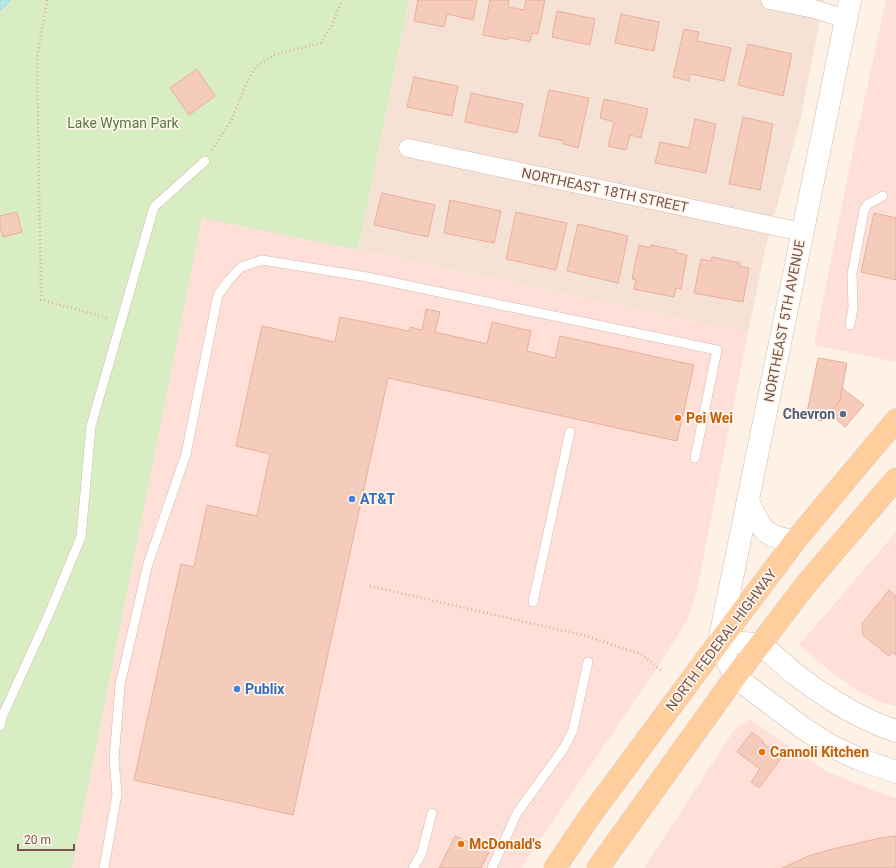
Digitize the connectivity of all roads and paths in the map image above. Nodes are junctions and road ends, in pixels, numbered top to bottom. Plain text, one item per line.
1 (47, 0) edge
2 (342, 0) edge
3 (770, 0) edge
4 (848, 10) edge
5 (408, 148) dead end
6 (205, 160) joint
7 (883, 196) dead end
8 (802, 232) junction
9 (121, 322) junction
10 (850, 326) dead end
11 (896, 420) edge
12 (570, 432) dead end
13 (695, 458) dead end
14 (896, 479) edge
15 (748, 501) junction
16 (795, 541) junction
17 (370, 586) dead end
18 (533, 602) dead end
19 (719, 642) junction
20 (760, 645) junction
21 (588, 662) dead end
22 (664, 672) dead end
23 (735, 677) junction
24 (0, 726) edge
25 (896, 731) edge
26 (896, 772) edge
27 (432, 814) dead end
28 (104, 868) edge
29 (413, 868) edge
30 (492, 868) edge
31 (555, 868) edge
32 (598, 868) edge

1 - 9 path
2 - 6 path
3 - 4 street
4 - 8 street, NORTHEAST 5TH AVENUE
5 - 8 street, NORTHEAST 18TH STREET
6 - 9 lane
7 - 10 lane
8 - 15 street, NORTHEAST 5TH AVENUE
9 - 24 lane
11 - 16 main road, NORTH FEDERAL HIGHWAY
12 - 18 lane
13 - 28 lane
14 - 20 main road
15 - 16 street
15 - 19 street, NORTHEAST 5TH AVENUE
16 - 19 main road, NORTH FEDERAL HIGHWAY
17 - 22 path
19 - 20 street
19 - 23 street
19 - 31 main road, NORTH FEDERAL HIGHWAY
20 - 23 main road
20 - 25 street
21 - 30 lane
23 - 26 street
23 - 32 main road
27 - 29 lane

